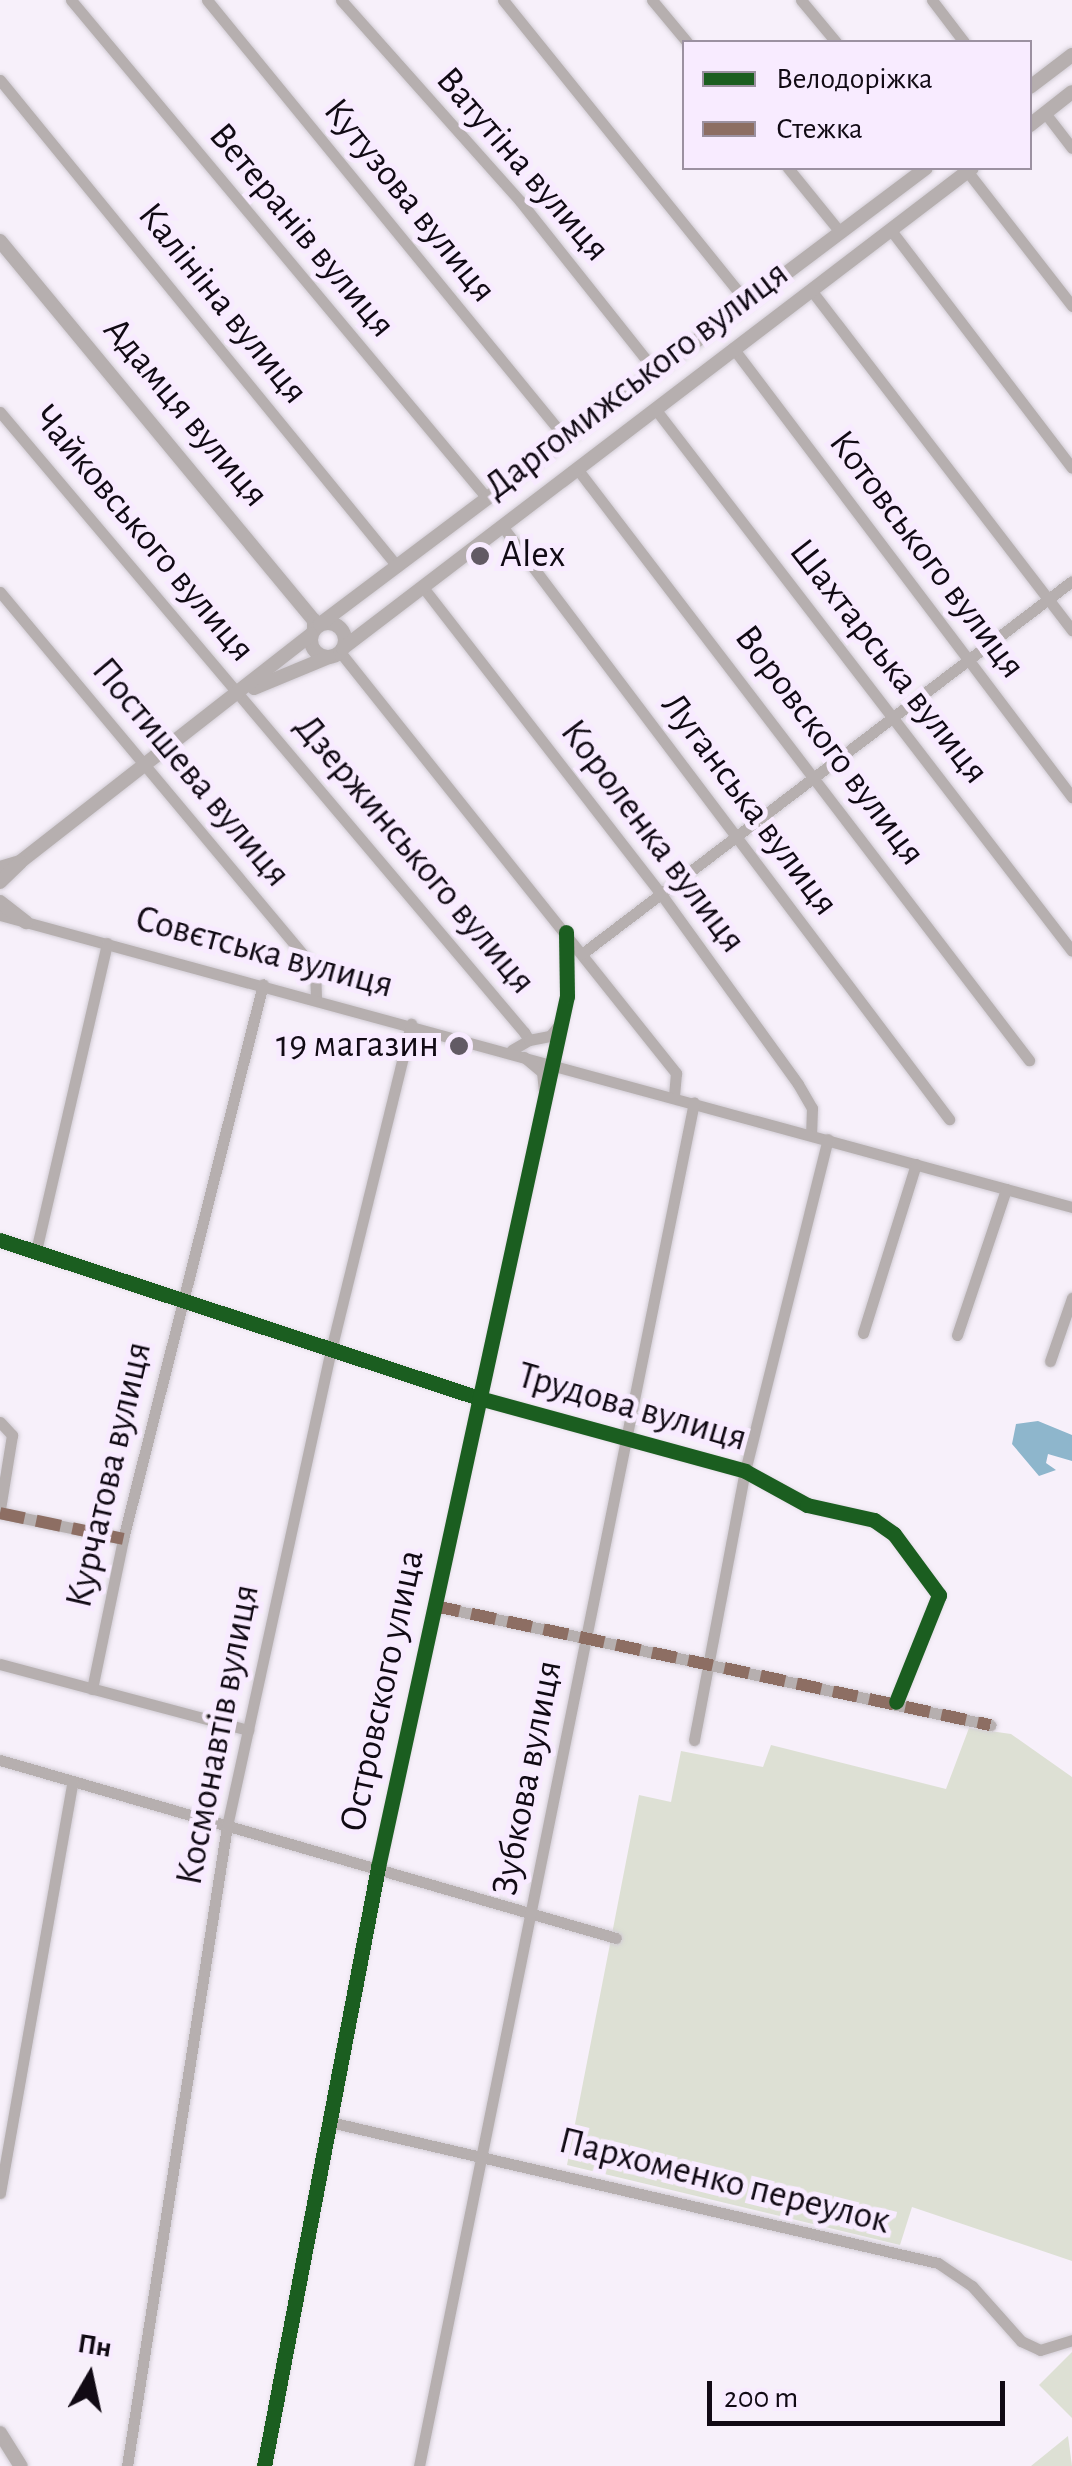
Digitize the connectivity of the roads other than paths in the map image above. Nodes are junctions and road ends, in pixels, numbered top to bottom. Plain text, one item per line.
1 (71, 0) edge
2 (207, 0) edge
3 (342, 0) edge
4 (503, 0) edge
5 (652, 0) edge
6 (801, 0) edge
7 (932, 0) edge
8 (685, 40) edge
9 (834, 40) edge
10 (962, 40) edge
11 (1072, 55) edge
12 (0, 80) edge
13 (1032, 86) edge
14 (1072, 92) edge
15 (1045, 113) junction
16 (1032, 123) edge
17 (1072, 148) edge
18 (790, 170) edge
19 (923, 170) edge
20 (969, 170) edge
21 (971, 170) edge
22 (890, 229) junction
23 (840, 232) junction
24 (0, 240) edge
25 (811, 290) junction
26 (748, 302) junction
27 (1072, 306) edge
28 (733, 348) junction
29 (656, 371) junction
30 (656, 410) junction
31 (0, 412) edge
32 (566, 440) junction
33 (1072, 468) edge
34 (578, 470) junction
35 (487, 498) junction
36 (502, 526) junction
37 (398, 566) junction
38 (1072, 582) edge
39 (422, 586) junction
40 (0, 592) edge
41 (1050, 600) junction
42 (315, 629) junction
43 (1072, 630) edge
44 (338, 653) junction
45 (968, 662) junction
46 (240, 694) junction
47 (894, 718) junction
48 (144, 765) junction
49 (818, 778) junction
50 (1072, 797) edge
51 (736, 839) junction
52 (20, 862) junction
53 (0, 868) edge
54 (0, 882) edge
55 (661, 894) junction
56 (0, 902) edge
57 (0, 915) edge
58 (26, 922) junction
59 (566, 932) junction
60 (107, 943) junction
61 (1072, 951) edge
62 (583, 953) junction
63 (263, 984) junction
64 (316, 998) junction
65 (562, 1020) junction
66 (411, 1024) junction
67 (528, 1040) junction
68 (512, 1050) junction
69 (1029, 1060) dead end
70 (553, 1062) junction
71 (674, 1096) junction
72 (544, 1102) junction
73 (694, 1102) junction
74 (949, 1119) dead end
75 (811, 1134) junction
76 (828, 1139) junction
77 (916, 1164) junction
78 (1006, 1189) junction
79 (1072, 1207) edge
80 (0, 1240) edge
81 (36, 1251) junction
82 (1072, 1298) edge
83 (182, 1300) junction
84 (863, 1333) dead end
85 (957, 1336) dead end
86 (330, 1350) junction
87 (1050, 1361) dead end
88 (479, 1398) junction
89 (0, 1422) edge
90 (626, 1440) junction
91 (745, 1471) junction
92 (0, 1511) edge
93 (123, 1539) junction
94 (435, 1606) junction
95 (586, 1638) junction
96 (709, 1661) junction
97 (0, 1664) edge
98 (92, 1689) junction
99 (896, 1702) junction
100 (990, 1725) dead end
101 (248, 1730) junction
102 (694, 1740) dead end
103 (0, 1760) edge
104 (73, 1781) junction
105 (227, 1826) junction
106 (378, 1867) junction
107 (532, 1911) junction
108 (616, 1938) dead end
109 (330, 2122) junction
110 (484, 2154) junction
111 (0, 2193) edge
112 (1072, 2340) edge
113 (0, 2433) edge
114 (21, 2466) edge
115 (128, 2466) edge
116 (264, 2466) edge
117 (419, 2466) edge

1 - 35 street, Ветеранів вулиця
2 - 32 street, Кутузова вулиця
3 - 29 street, Ватутіна вулиця
4 - 26 street
5 - 8 street
6 - 9 street
7 - 10 street
11 - 13 street
12 - 37 street, Калініна вулиця
14 - 15 street
15 - 16 street
15 - 17 street
18 - 23 street
19 - 23 street, Даргомижського вулиця
20 - 22 street, Даргомижського вулиця
21 - 27 street
22 - 25 street, Даргомижського вулиця
22 - 33 street
23 - 26 street, Даргомижського вулиця
24 - 42 street, Адамця вулиця
25 - 28 street, Даргомижського вулиця
25 - 41 street
26 - 29 street, Даргомижського вулиця
28 - 30 street, Даргомижського вулиця
28 - 45 street, Котовського вулиця
29 - 32 street, Даргомижського вулиця
30 - 34 street, Даргомижського вулиця
30 - 47 street, Шахтарська вулиця
31 - 46 street, Чайковського вулиця
32 - 35 street, Даргомижського вулиця
34 - 36 street, Даргомижського вулиця
34 - 49 street, Воровского вулиця
35 - 37 street, Даргомижського вулиця
36 - 39 street, Даргомижського вулиця
36 - 51 street, Луганська вулиця
37 - 42 street, Даргомижського вулиця
38 - 41 street
39 - 44 street, Даргомижського вулиця
39 - 55 street, Короленка вулиця
40 - 48 street, Постишева вулиця
41 - 43 street
41 - 45 street
42 - 44 street
42 - 44 street
42 - 46 street, Даргомижського вулиця
44 - 46 street, Даргомижського вулиця
44 - 59 street
45 - 47 street
45 - 50 street, Котовського вулиця
46 - 48 street
46 - 67 street, Дзержинського вулиця
47 - 49 street
47 - 61 street, Шахтарська вулиця
48 - 52 street
48 - 64 street, Постишева вулиця
49 - 51 street
49 - 69 street, Воровского вулиця
51 - 55 street
51 - 74 street, Луганська вулиця
52 - 53 street
52 - 54 street
55 - 62 street
55 - 75 street, Короленка вулиця
56 - 58 street
57 - 58 street, Совєтська вулиця
58 - 60 street, Совєтська вулиця
59 - 62 street
59 - 65 street, Островского улица
60 - 63 street, Совєтська вулиця
60 - 81 street
62 - 71 street
63 - 64 street, Совєтська вулиця
63 - 83 street, Курчатова вулиця
64 - 66 street, Совєтська вулиця
65 - 67 street
65 - 70 street, Островского улица
66 - 68 street, Совєтська вулиця
66 - 86 street, Космонавтів вулиця
67 - 68 street, Дзержинського вулиця
68 - 70 street, Совєтська вулиця
68 - 72 street
70 - 71 street, Совєтська вулиця
70 - 72 street, Островского улица
71 - 73 street, Совєтська вулиця
72 - 88 street, Островского улица
73 - 75 street, Совєтська вулиця
73 - 90 street, Зубкова вулиця
75 - 76 street, Совєтська вулиця
76 - 77 street, Совєтська вулиця
76 - 91 street
77 - 78 street, Совєтська вулиця
77 - 84 street
78 - 79 street, Совєтська вулиця
78 - 85 street
80 - 81 street, Трудова вулиця
81 - 83 street, Трудова вулиця
82 - 87 street
83 - 86 street, Трудова вулиця
83 - 93 street, Курчатова вулиця
86 - 88 street, Трудова вулиця
86 - 101 street, Космонавтів вулиця
88 - 90 street, Трудова вулиця
88 - 94 street, Островского улица
89 - 92 street
90 - 91 street, Трудова вулиця
90 - 95 street, Зубкова вулиця
91 - 96 street
91 - 99 street, Трудова вулиця
92 - 93 street
93 - 98 street, Курчатова вулиця
94 - 95 street
94 - 106 street, Островского улица
95 - 96 street
95 - 107 street, Зубкова вулиця
96 - 99 street
96 - 102 street
97 - 98 street
98 - 101 street
99 - 100 street
101 - 105 street, Космонавтів вулиця
103 - 104 street
104 - 105 street
104 - 111 street
105 - 106 street
105 - 115 street, Космонавтів вулиця
106 - 107 street
106 - 109 street, Островского улица
107 - 108 street
107 - 110 street, Зубкова вулиця
109 - 110 street, Пархоменко переулок
109 - 116 street, Островского улица
110 - 112 street, Пархоменко переулок
110 - 117 street, Зубкова вулиця
113 - 114 street

